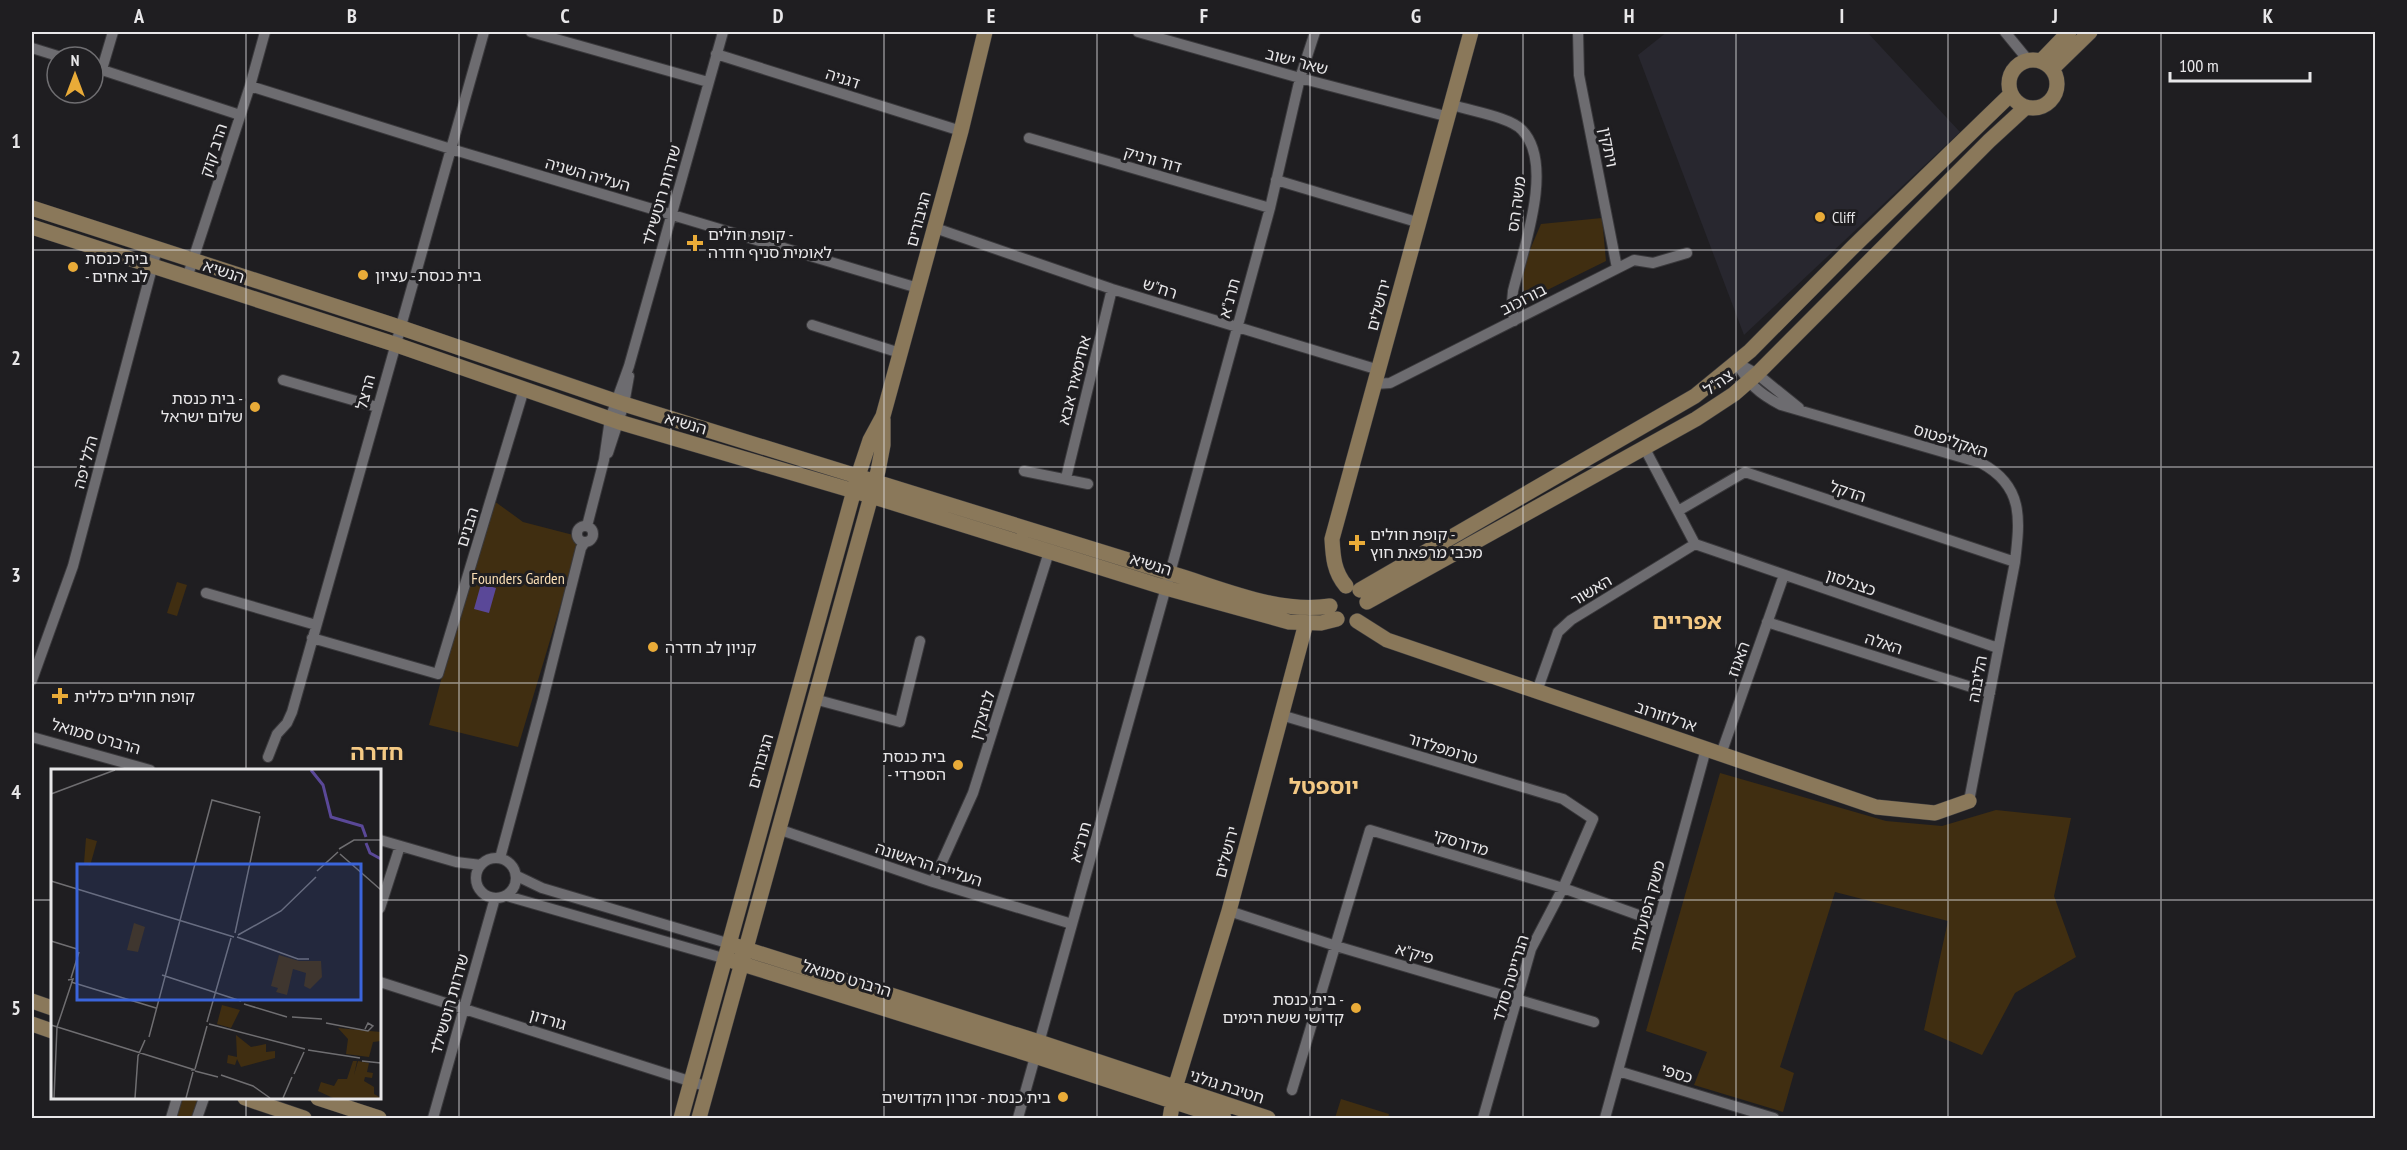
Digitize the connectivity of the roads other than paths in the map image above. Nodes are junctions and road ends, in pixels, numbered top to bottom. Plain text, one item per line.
1 (113, 32) edge
2 (265, 32) edge
3 (484, 32) edge
4 (531, 32) edge
5 (723, 32) edge
6 (985, 32) edge
7 (1138, 32) edge
8 (1315, 32) edge
9 (1472, 32) edge
10 (1578, 32) edge
11 (2005, 32) edge
12 (2069, 32) edge
13 (2090, 32) edge
14 (105, 50) edge
15 (716, 54) junction
16 (2040, 63) junction
17 (105, 71) edge
18 (1300, 78) junction
19 (708, 82) junction
20 (250, 86) junction
21 (2011, 94) junction
22 (2026, 107) junction
23 (1451, 111) junction
24 (240, 115) junction
25 (961, 131) junction
26 (1029, 138) dead end
27 (451, 149) junction
28 (1276, 180) junction
29 (32, 208) edge
30 (1270, 208) junction
31 (672, 214) junction
32 (1420, 223) junction
33 (32, 226) edge
34 (935, 228) junction
35 (157, 249) junction
36 (1687, 253) dead end
37 (193, 261) junction
38 (152, 267) junction
39 (1617, 268) junction
40 (187, 278) junction
41 (918, 288) junction
42 (1112, 289) junction
43 (1514, 321) junction
44 (812, 324) dead end
45 (399, 327) junction
46 (1236, 328) junction
47 (394, 344) junction
48 (900, 353) junction
49 (1737, 363) junction
50 (1377, 377) junction
51 (1753, 378) junction
52 (283, 380) dead end
53 (524, 389) junction
54 (620, 402) junction
55 (377, 407) junction
56 (883, 416) junction
57 (614, 421) junction
58 (1644, 447) junction
59 (1024, 471) dead end
60 (1066, 478) junction
61 (856, 483) junction
62 (1088, 484) dead end
63 (873, 489) junction
64 (1678, 511) junction
65 (1695, 544) junction
66 (1048, 552) junction
67 (2015, 562) junction
68 (1784, 575) junction
69 (1168, 580) junction
70 (206, 592) dead end
71 (1358, 593) junction
72 (1333, 612) junction
73 (1357, 621) junction
74 (1767, 622) junction
75 (1306, 623) junction
76 (316, 625) junction
77 (312, 638) junction
78 (920, 641) dead end
79 (1998, 648) junction
80 (32, 680) edge
81 (1537, 691) junction
82 (1990, 693) junction
83 (814, 699) junction
84 (1281, 715) junction
85 (32, 737) edge
86 (1713, 751) junction
87 (268, 756) dead end
88 (144, 769) edge
89 (1969, 801) joint
90 (1593, 819) joint
91 (778, 829) junction
92 (381, 840) edge
93 (399, 846) junction
94 (500, 858) junction
95 (481, 865) junction
96 (517, 876) junction
97 (933, 882) junction
98 (1563, 888) junction
99 (507, 896) junction
100 (495, 898) junction
101 (381, 905) edge
102 (1229, 911) junction
103 (1658, 922) junction
104 (1072, 924) junction
105 (1336, 946) junction
106 (725, 951) junction
107 (743, 956) junction
108 (381, 982) edge
109 (1518, 998) junction
110 (32, 1001) edge
111 (51, 1008) edge
112 (464, 1008) junction
113 (1594, 1022) dead end
114 (32, 1024) edge
115 (51, 1031) edge
116 (1037, 1049) junction
117 (1618, 1071) junction
118 (690, 1081) junction
119 (708, 1087) junction
120 (1292, 1090) dead end
121 (1171, 1097) junction
122 (177, 1099) edge
123 (204, 1099) edge
124 (248, 1099) edge
125 (321, 1099) edge
126 (171, 1119) edge
127 (197, 1119) edge
128 (304, 1119) edge
129 (379, 1119) edge
130 (433, 1119) edge
131 (681, 1119) edge
132 (699, 1119) edge
133 (1018, 1119) edge
134 (1161, 1119) edge
135 (1170, 1119) edge
136 (1224, 1119) edge
137 (1268, 1119) edge
138 (1483, 1119) edge
139 (1605, 1119) edge
140 (1774, 1119) edge

1 - 14 street
2 - 20 street, הרב קוק
3 - 27 street, הרצל
4 - 19 street
5 - 15 street, שדרות רוטשילד
6 - 25 main road, הגיבורים
7 - 18 street, שאר ישוב
8 - 18 street, תרנ"א
9 - 23 main road, ירושלים
10 - 39 street, ויתקין
11 - 16 street
12 - 16 main road
13 - 16 main road
15 - 19 street, שדרות רוטשילד
15 - 25 street, דגניה
16 - 21 main road
16 - 22 main road
17 - 24 street
18 - 23 street, שאר ישוב
18 - 28 street, תרנ"א
19 - 31 street, שדרות רוטשילד
20 - 24 street, הרב קוק
20 - 27 street, העליה השניה
21 - 22 main road
21 - 49 main road, צה"ל
22 - 51 main road, צה"ל
23 - 32 main road, ירושלים
23 - 43 street, משה הס
24 - 37 street, הרב קוק
25 - 34 main road, הגיבורים
26 - 30 street, דוד ורניק
27 - 31 street, העליה השניה
27 - 45 street, הרצל
28 - 30 street, תרנ"א
28 - 32 street
29 - 35 main road, הנשיא
30 - 46 street, תרנ"א
31 - 41 street, העליה השניה
31 - 54 street, שדרות רוטשילד
32 - 50 main road, ירושלים
33 - 38 main road, הנשיא
34 - 41 main road, הגיבורים
34 - 42 street, רח"ש
35 - 37 main road, הנשיא
35 - 38 street, הלל יפה
36 - 39 street, בורוכוב
37 - 40 street, הרב קוק
37 - 45 main road, הנשיא
38 - 40 main road, הנשיא
38 - 80 street, הלל יפה
39 - 43 street, בורוכוב
40 - 47 main road, הנשיא
41 - 48 main road, הגיבורים
42 - 46 street, רח"ש
42 - 60 street, אחימאיר אבא
43 - 50 street, בורוכוב
44 - 48 street
45 - 47 street, הרצל
45 - 54 main road, הנשיא
46 - 50 street, רח"ש
46 - 69 street, תרנ"א
47 - 53 main road, הנשיא
47 - 55 street, הרצל
48 - 56 main road, הגיבורים
49 - 51 street, האקליפטוס
49 - 71 main road, צה"ל
50 - 71 main road, ירושלים
51 - 58 main road, צה"ל
51 - 67 street, האקליפטוס
52 - 55 street
53 - 57 main road, הנשיא
53 - 77 street, הבנים
54 - 57 street, שדרות רוטשילד
54 - 61 main road, הנשיא
55 - 76 street, הרצל
56 - 61 main road, הגיבורים
56 - 63 main road, הגיבורים
57 - 61 main road, הנשיא
57 - 94 street, שדרות רוטשילד
58 - 64 street
58 - 71 main road, צה"ל
59 - 60 street
60 - 62 street
61 - 63 main road, הנשיא
61 - 106 main road, הגיבורים
63 - 66 main road, הנשיא
63 - 69 main road, הנשיא
63 - 83 main road, הגיבורים
64 - 65 street
64 - 67 street, הדקל
65 - 68 street, כצנלסון
65 - 81 street, האשור
66 - 69 main road, הנשיא
66 - 97 street, לבוצקין
67 - 79 street, הליבנה
68 - 74 street, האגוז
68 - 79 street, כצנלסון
69 - 72 main road, הנשיא
69 - 75 main road, הנשיא
69 - 104 street, תרנ״א
70 - 76 street
71 - 72 main road
71 - 73 main road
72 - 73 main road
72 - 75 main road, הנשיא
73 - 81 main road, ארלוזורוב
74 - 82 street, האלה
74 - 86 street, האגוז
75 - 84 main road, ירושלים
76 - 77 street, הרצל
77 - 87 street, הרצל
78 - 83 street
79 - 82 street, הליבנה
81 - 86 main road, ארלוזורוב
82 - 89 street, הליבנה
83 - 91 main road, הגיבורים
84 - 90 street, טרומפלדור
84 - 102 main road, ירושלים
85 - 88 street, הרברט סמואל
86 - 89 main road, ארלוזורוב
86 - 103 street, משק הפועלות
90 - 98 street, הנרייטה סולד
91 - 97 street, העלייה הראשונה
91 - 107 main road, הגיבורים
92 - 93 street
93 - 95 street
93 - 101 street
94 - 95 street
94 - 96 street
95 - 100 street
96 - 99 street
96 - 106 street, הרברט סמואל
97 - 104 street, העלייה הראשונה
98 - 103 street, מדורסקי
98 - 105 street, מדורסקי
98 - 109 street, הנרייטה סולד
99 - 100 street
99 - 106 street, הרברט סמואל
100 - 112 street, שדרות רוטשילד
102 - 105 street, פיק"א
102 - 121 main road, ירושלים
103 - 117 street, משק הפועלות
104 - 116 street, תרנ״א
105 - 109 street, פיק"א
105 - 120 street
106 - 107 main road, הרברט סמואל
106 - 118 main road, הגיבורים
107 - 116 main road, הרברט סמואל
107 - 119 main road, הגיבורים
108 - 112 street, גורדון
109 - 113 street, פיק"א
109 - 138 street, הנרייטה סולד
110 - 111 main road
112 - 118 street, גורדון
112 - 130 street, שדרות רוטשילד
114 - 115 main road
116 - 121 main road, הרברט סמואל
116 - 133 street, תרנ״א
117 - 139 street
117 - 140 street, כספי
118 - 119 street, גורדון
118 - 131 main road, הגיבורים
119 - 132 main road, הגיבורים
121 - 134 main road
121 - 135 main road
121 - 136 main road, חטיבת גולני
121 - 137 main road, חטיבת גולני
122 - 126 street
123 - 127 street
124 - 128 main road
125 - 129 main road

